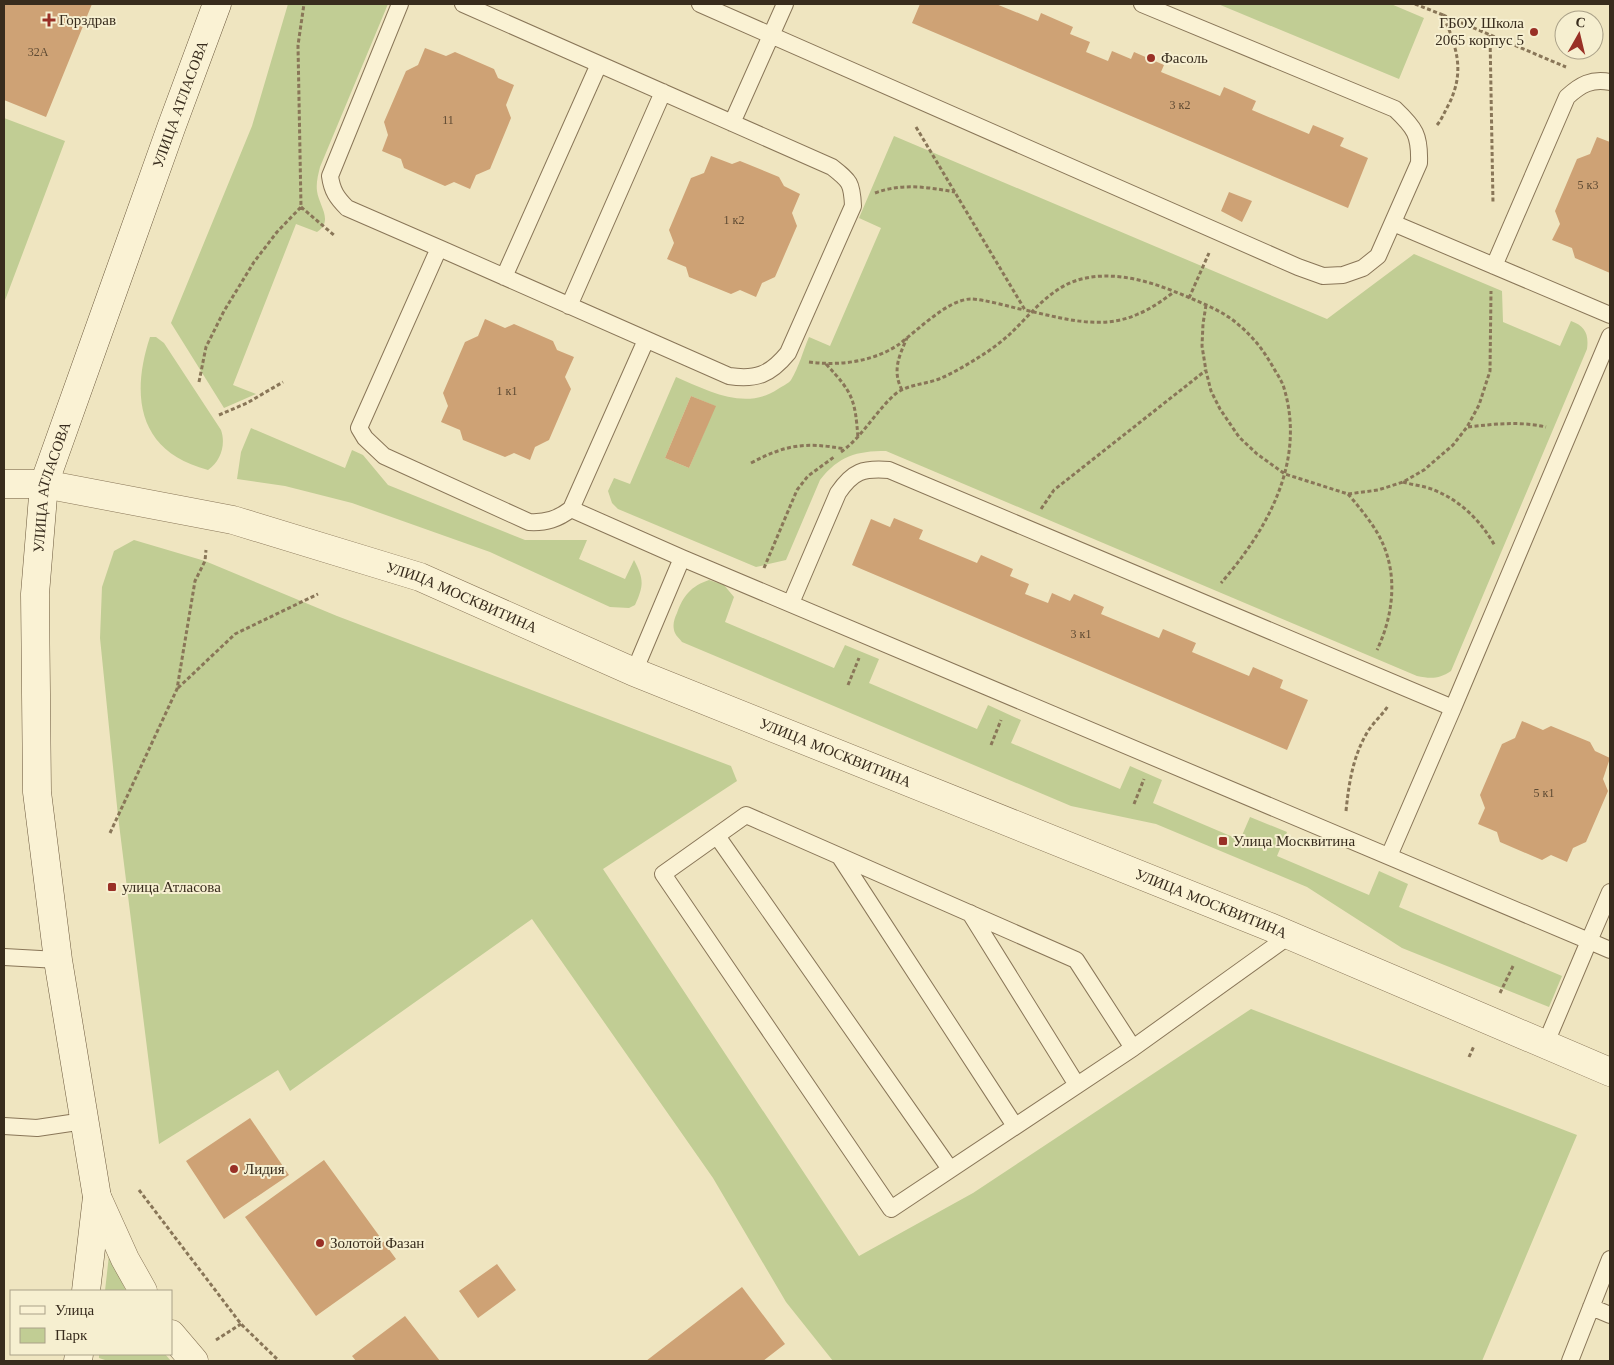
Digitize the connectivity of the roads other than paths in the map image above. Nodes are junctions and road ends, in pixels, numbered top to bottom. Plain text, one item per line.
1 (218, 4) edge
2 (400, 4) edge
3 (463, 4) edge
4 (700, 4) edge
5 (785, 4) edge
6 (1142, 4) edge
7 (771, 35) junction
8 (599, 64) junction
9 (1603, 81) edge
10 (664, 92) junction
11 (732, 123) junction
12 (1393, 223) junction
13 (439, 248) junction
14 (1492, 265) junction
15 (504, 277) junction
16 (568, 306) junction
17 (1610, 315) edge
18 (1610, 336) edge
19 (646, 340) junction
20 (4, 484) edge
21 (44, 484) junction
22 (571, 509) junction
23 (682, 558) junction
24 (791, 603) junction
25 (634, 672) junction
26 (1453, 708) junction
27 (717, 836) junction
28 (1390, 856) junction
29 (840, 857) junction
30 (1610, 892) edge
31 (970, 914) junction
32 (1289, 936) junction
33 (1589, 941) junction
34 (1610, 950) edge
35 (4, 958) edge
36 (58, 960) junction
37 (1545, 1045) junction
38 (1133, 1048) junction
39 (1610, 1072) edge
40 (1077, 1085) junction
41 (84, 1121) junction
42 (4, 1126) edge
43 (1015, 1126) junction
44 (950, 1169) junction
45 (97, 1197) junction
46 (1610, 1259) edge
47 (86, 1290) edge
48 (143, 1290) edge
49 (1591, 1307) junction
50 (1610, 1315) edge
51 (172, 1335) edge
52 (194, 1361) edge
53 (1570, 1361) edge

1 - 21 street, УЛИЦА АТЛАСОВА
2 - 13 lane
3 - 8 lane
4 - 7 lane
5 - 7 lane
6 - 12 lane
7 - 11 lane
7 - 12 lane
8 - 10 lane
8 - 15 lane
9 - 14 lane
10 - 11 lane
10 - 16 lane
11 - 19 lane
12 - 14 lane
13 - 15 lane
13 - 22 lane
14 - 17 lane
15 - 16 lane
16 - 19 lane
18 - 26 lane
19 - 22 lane
20 - 21 street, УЛИЦА МОСКВИТИНА
21 - 25 street, УЛИЦА МОСКВИТИНА
21 - 36 street, УЛИЦА АТЛАСОВА
22 - 23 lane
23 - 24 lane
23 - 25 lane
24 - 26 lane
24 - 28 lane
25 - 32 street, УЛИЦА МОСКВИТИНА
26 - 28 lane
27 - 29 lane
27 - 44 lane
27 - 44 lane
28 - 33 lane
29 - 31 lane
29 - 43 lane
30 - 33 lane
31 - 38 lane
31 - 40 lane
32 - 37 street, УЛИЦА МОСКВИТИНА
32 - 38 lane
33 - 34 lane
33 - 37 lane
35 - 36 lane
36 - 41 street, УЛИЦА АТЛАСОВА
37 - 39 street, УЛИЦА МОСКВИТИНА
38 - 40 lane
40 - 43 lane
41 - 42 lane
41 - 45 street, УЛИЦА АТЛАСОВА
43 - 44 lane
45 - 47 street, УЛИЦА АТЛАСОВА
45 - 48 street
46 - 49 lane
49 - 50 lane
49 - 53 lane
51 - 52 street

